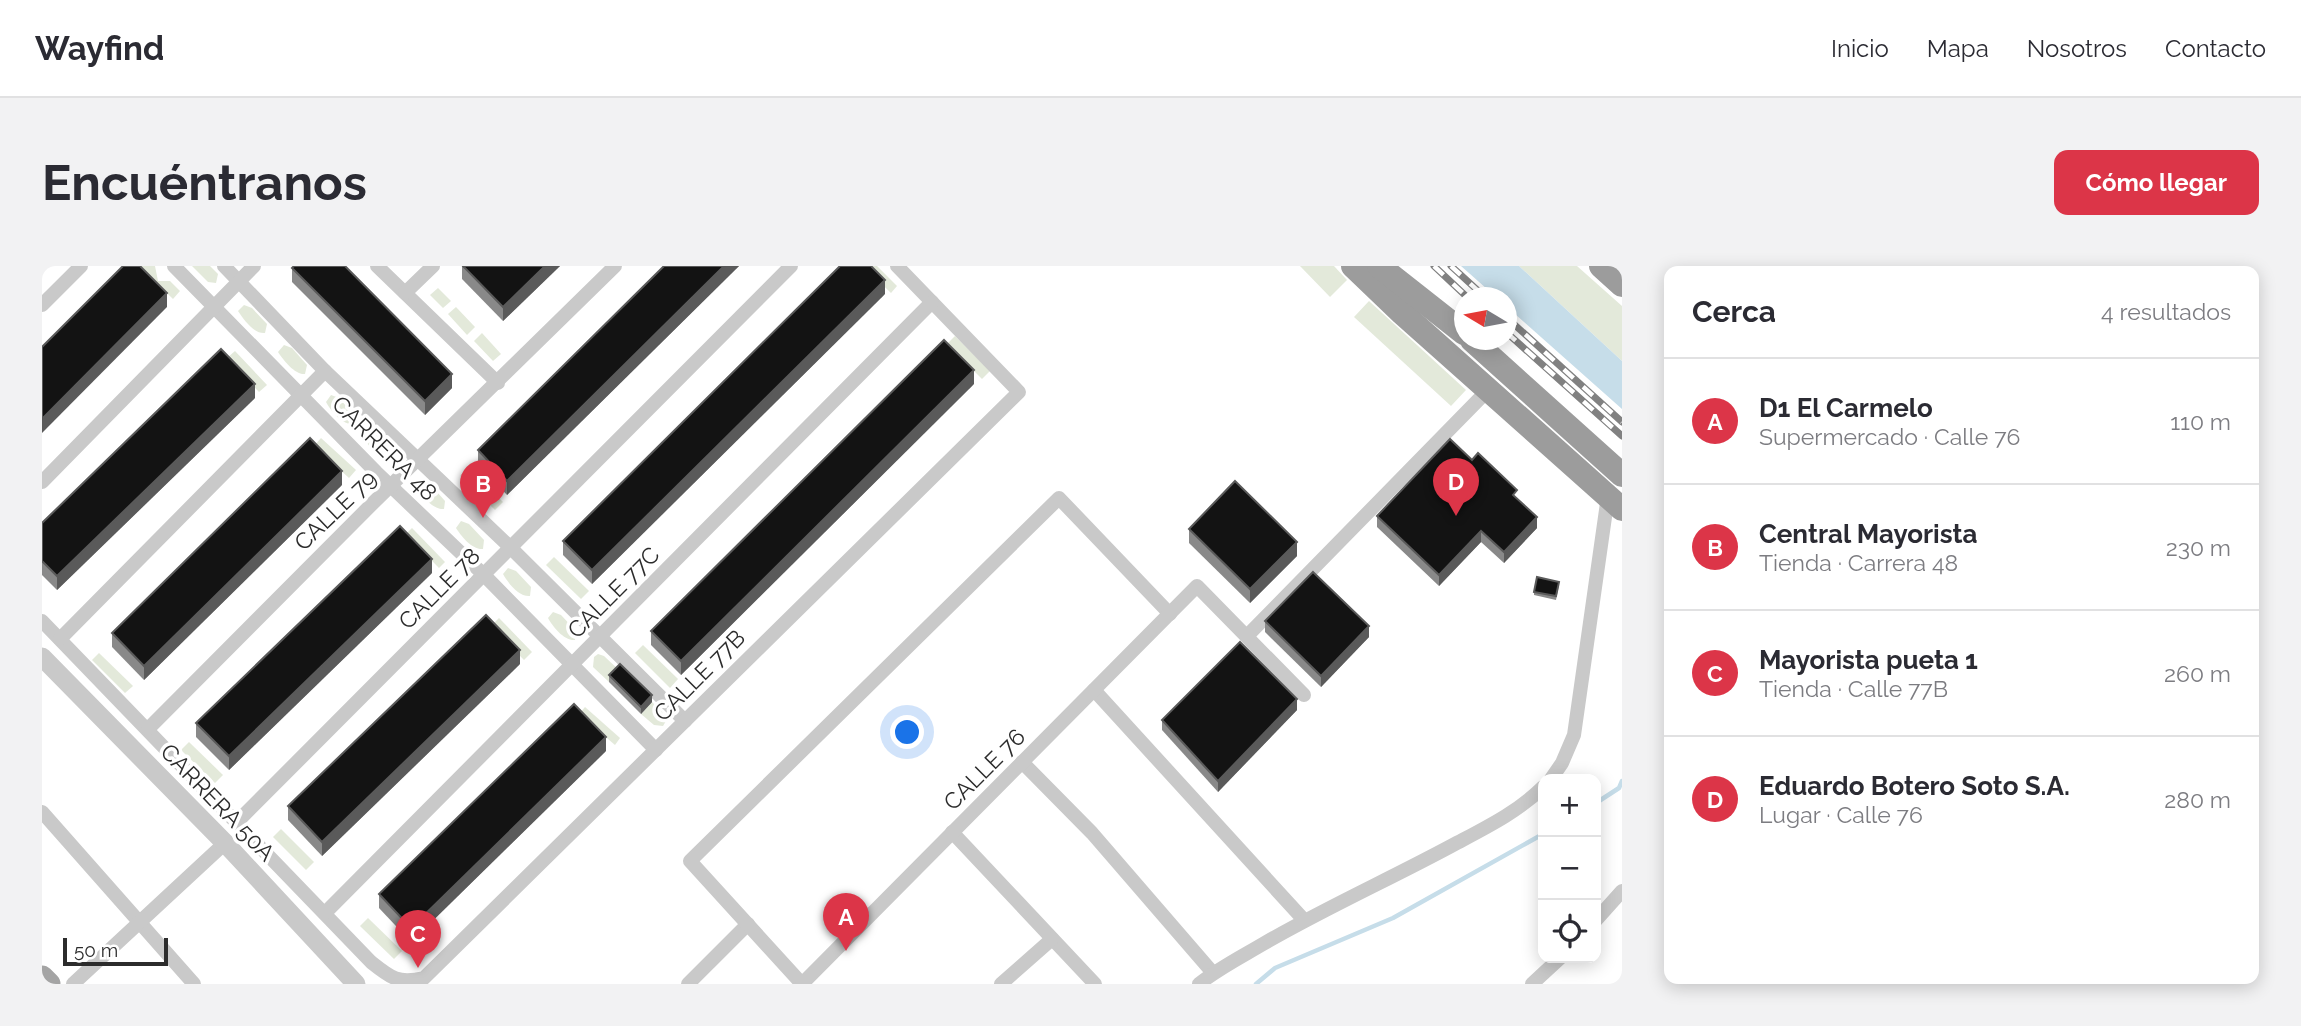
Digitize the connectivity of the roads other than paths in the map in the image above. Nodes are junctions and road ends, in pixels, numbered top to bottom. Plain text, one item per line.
1 (81, 266) edge
2 (174, 266) edge
3 (224, 266) edge
4 (254, 266) edge
5 (377, 266) edge
6 (433, 266) edge
7 (615, 266) edge
8 (791, 266) edge
9 (897, 266) edge
10 (1353, 266) edge
11 (1379, 266) edge
12 (1396, 266) edge
13 (1601, 266) edge
14 (239, 282) junction
15 (1622, 285) edge
16 (405, 293) junction
17 (932, 302) junction
18 (42, 305) edge
19 (215, 306) junction
20 (1454, 322) edge
21 (1454, 324) edge
22 (1483, 350) edge
23 (325, 371) junction
24 (498, 383) junction
25 (1489, 389) junction
26 (300, 396) junction
27 (417, 461) junction
28 (1622, 475) edge
29 (42, 482) edge
30 (391, 487) junction
31 (1617, 505) edge
32 (511, 548) junction
33 (484, 575) junction
34 (1170, 614) junction
35 (42, 621) edge
36 (600, 636) junction
37 (1247, 636) junction
38 (60, 639) junction
39 (42, 657) edge
40 (571, 665) junction
41 (1094, 690) junction
42 (1304, 695) dead end
43 (685, 721) junction
44 (148, 729) junction
45 (656, 750) junction
46 (1022, 762) junction
47 (1554, 774) edge
48 (1538, 792) edge
49 (42, 812) edge
50 (237, 822) junction
51 (952, 832) junction
52 (225, 843) junction
53 (1622, 891) edge
54 (325, 913) junction
55 (1601, 914) edge
56 (1304, 920) junction
57 (140, 922) junction
58 (748, 924) junction
59 (1052, 939) junction
60 (1555, 963) edge
61 (1213, 973) junction
62 (42, 977) edge
63 (49, 984) edge
64 (73, 984) edge
65 (194, 984) edge
66 (356, 984) edge
67 (688, 984) edge
68 (802, 984) edge
69 (1001, 984) edge
70 (1095, 984) edge
71 (1199, 984) edge
72 (1532, 984) edge

1 - 18 street
2 - 19 street, CARRERA 48
3 - 14 street, CARRERA 48
4 - 14 street
5 - 16 street
6 - 16 street
7 - 24 street, CALLE 79
8 - 32 street, CALLE 78
9 - 17 street
10 - 25 highway
11 - 21 highway
12 - 20 highway
13 - 15 highway
14 - 19 street
14 - 23 street, CARRERA 48
16 - 24 street
17 - 36 street, CALLE 77C
17 - 43 street, CALLE 77B
19 - 26 street, CARRERA 48
19 - 29 street
22 - 28 highway
23 - 26 street
23 - 27 street, CARRERA 48
24 - 27 street, CALLE 79
25 - 31 highway
25 - 37 street
26 - 30 street, CARRERA 48
26 - 38 street
27 - 30 street, CALLE 79
27 - 32 street, CARRERA 48
30 - 33 street, CARRERA 48
30 - 44 street, CALLE 79
31 - 47 street
32 - 33 street, CALLE 78
32 - 36 street, CARRERA 48
33 - 40 street, CARRERA 48
33 - 50 street, CALLE 78
34 - 37 street, CALLE 76
34 - 41 street, CALLE 76
34 - 58 street
35 - 38 street
36 - 40 street, CALLE 77C
36 - 43 street, CARRERA 48
37 - 42 street
38 - 44 street
39 - 52 street, CARRERA 50A
40 - 45 street, CARRERA 48
40 - 54 street, CALLE 77C
41 - 46 street, CALLE 76
41 - 56 street
43 - 45 street, CALLE 77B
44 - 50 street
45 - 54 street, CALLE 77B
46 - 51 street, CALLE 76
46 - 61 street
48 - 56 street
49 - 57 street
50 - 54 street
51 - 59 street
51 - 68 street, CALLE 76
52 - 57 street
52 - 66 street, CARRERA 50A
53 - 55 street
56 - 61 street
57 - 64 street
57 - 65 street
58 - 67 street
58 - 68 street
59 - 69 street
59 - 70 street
60 - 72 street
61 - 71 street
62 - 63 main road

